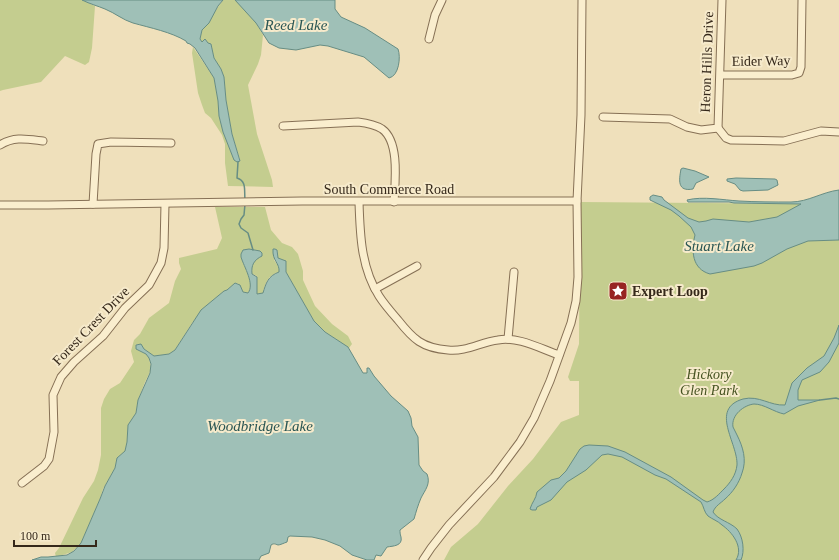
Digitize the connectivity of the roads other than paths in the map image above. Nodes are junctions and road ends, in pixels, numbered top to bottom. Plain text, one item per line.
1 (442, 0) edge
2 (582, 0) edge
3 (722, 0) edge
4 (802, 0) edge
5 (429, 39) dead end
6 (720, 74) junction
7 (602, 117) dead end
8 (283, 126) dead end
9 (718, 126) junction
10 (839, 132) edge
11 (43, 141) dead end
12 (171, 143) dead end
13 (0, 145) edge
14 (577, 201) junction
15 (359, 202) junction
16 (394, 202) junction
17 (93, 204) junction
18 (165, 204) junction
19 (0, 205) edge
20 (417, 266) dead end
21 (514, 272) dead end
22 (375, 289) junction
23 (508, 339) junction
24 (559, 355) junction
25 (22, 483) dead end
26 (423, 560) edge

1 - 5 street
2 - 14 street
3 - 6 street, Heron Hills Drive
4 - 6 street, Eider Way
6 - 9 street, Heron Hills Drive
7 - 9 street
8 - 16 street
9 - 10 street, Heron Hills Drive
11 - 13 street
12 - 17 street
14 - 16 street, South Commerce Road
14 - 24 street
15 - 16 street, South Commerce Road
15 - 18 street, South Commerce Road
15 - 22 street
17 - 18 street, South Commerce Road
17 - 19 street, South Commerce Road
18 - 25 street, Forest Crest Drive
20 - 22 street
21 - 23 street
22 - 23 street
23 - 24 street
24 - 26 street

